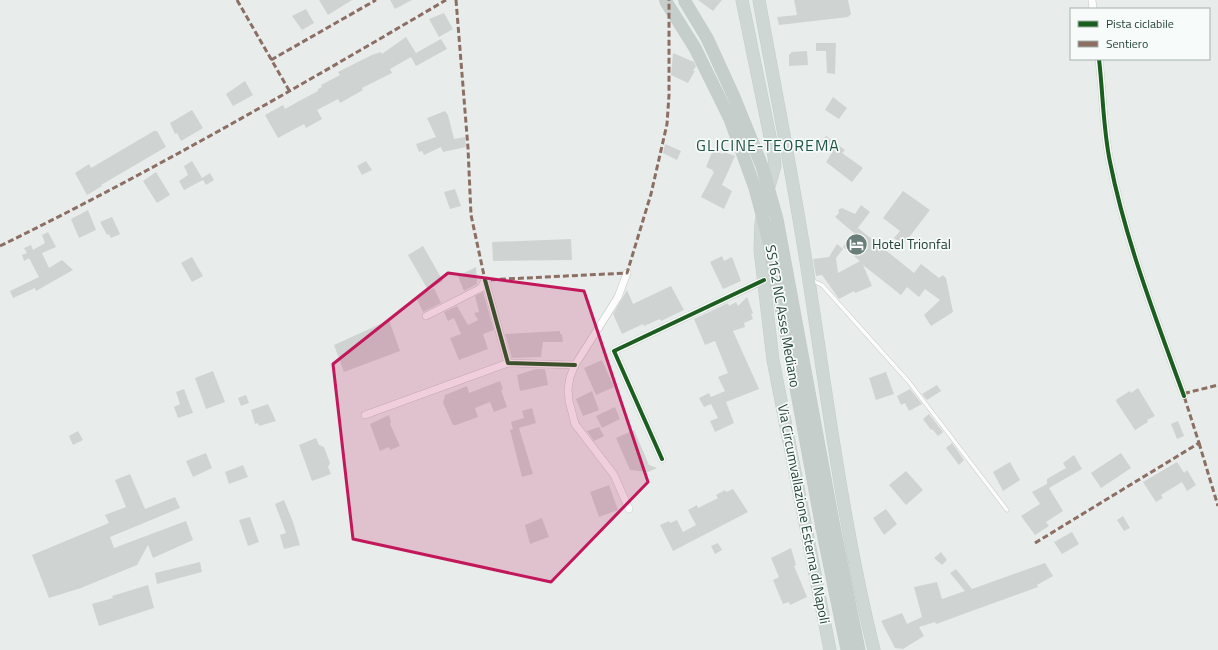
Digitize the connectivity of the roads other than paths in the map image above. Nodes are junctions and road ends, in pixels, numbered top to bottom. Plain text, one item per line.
1 (665, 0) edge
2 (684, 0) edge
3 (742, 0) edge
4 (759, 0) edge
5 (1099, 60) edge
6 (627, 273) dead end
7 (809, 279) junction
8 (764, 280) junction
9 (426, 316) dead end
10 (508, 363) junction
11 (575, 364) junction
12 (1184, 396) dead end
13 (364, 416) dead end
14 (662, 459) dead end
15 (629, 509) dead end
16 (1007, 510) dead end
17 (828, 527) junction
18 (830, 650) edge
19 (847, 650) edge
20 (860, 650) edge
21 (874, 650) edge

1 - 17 highway, SS162 NC Asse Mediano, bridge
2 - 17 highway, SS162 NC Asse Mediano, bridge
3 - 8 main road, Via Circumvallazione Esterna di Napoli
4 - 7 main road
5 - 12 street
6 - 11 street
7 - 16 lane
7 - 21 main road
8 - 14 street
8 - 18 main road, Via Circumvallazione Esterna di Napoli
9 - 10 street
10 - 11 street
10 - 13 street
11 - 15 street
17 - 19 highway, SS162 NC Asse Mediano
17 - 20 highway, SS162 NC Asse Mediano

